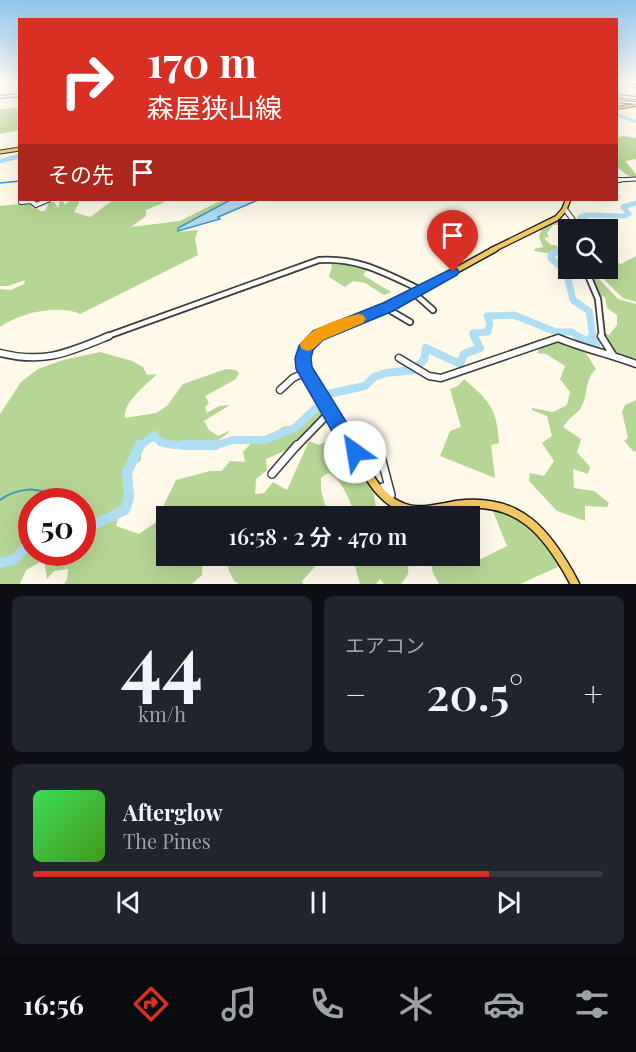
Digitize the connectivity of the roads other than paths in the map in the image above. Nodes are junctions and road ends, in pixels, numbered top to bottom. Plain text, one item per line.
1 (18, 149) edge
2 (0, 152) edge
3 (636, 179) edge
4 (618, 180) edge
5 (32, 201) edge
6 (46, 201) edge
7 (568, 201) edge
8 (565, 209) junction
9 (572, 219) edge
10 (590, 279) edge
11 (418, 292) junction
12 (386, 308) junction
13 (433, 310) dead end
14 (410, 322) dead end
15 (0, 352) edge
16 (613, 355) junction
17 (399, 358) dead end
18 (636, 364) edge
19 (306, 372) junction
20 (280, 390) dead end
21 (330, 412) junction
22 (378, 449) dead end
23 (272, 474) dead end
24 (379, 490) junction
25 (575, 584) edge

1 - 2 main road
3 - 4 street
5 - 6 street
7 - 8 main road
8 - 9 street
8 - 11 main road
10 - 16 street
11 - 12 main road
11 - 13 street
11 - 15 street
12 - 14 street
12 - 19 main road
16 - 17 street
16 - 18 street
19 - 20 street
19 - 21 main road
21 - 23 street
21 - 24 main road
22 - 24 street
24 - 25 main road

